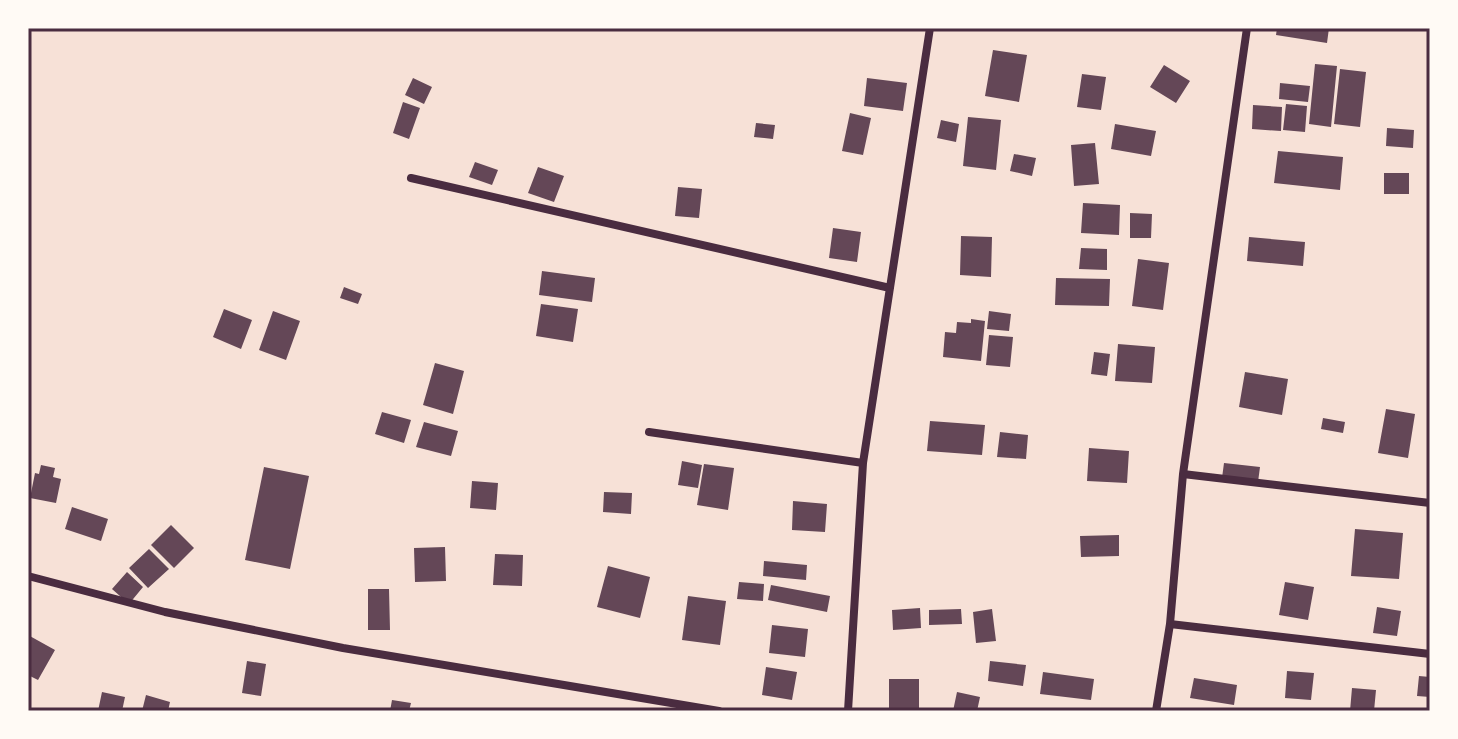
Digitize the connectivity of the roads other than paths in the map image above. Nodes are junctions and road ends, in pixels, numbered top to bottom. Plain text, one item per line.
1 (930, 28) edge
2 (1247, 28) edge
3 (411, 178) dead end
4 (890, 288) junction
5 (649, 432) dead end
6 (863, 463) junction
7 (1183, 474) junction
8 (1430, 503) edge
9 (28, 576) edge
10 (1170, 624) junction
11 (1430, 654) edge
12 (719, 711) edge
13 (848, 711) edge
14 (1156, 711) edge

1 - 4 street
2 - 7 street
3 - 4 street
4 - 6 street
5 - 6 street
6 - 13 street
7 - 8 street
7 - 10 street
9 - 12 street
10 - 11 street
10 - 14 street

